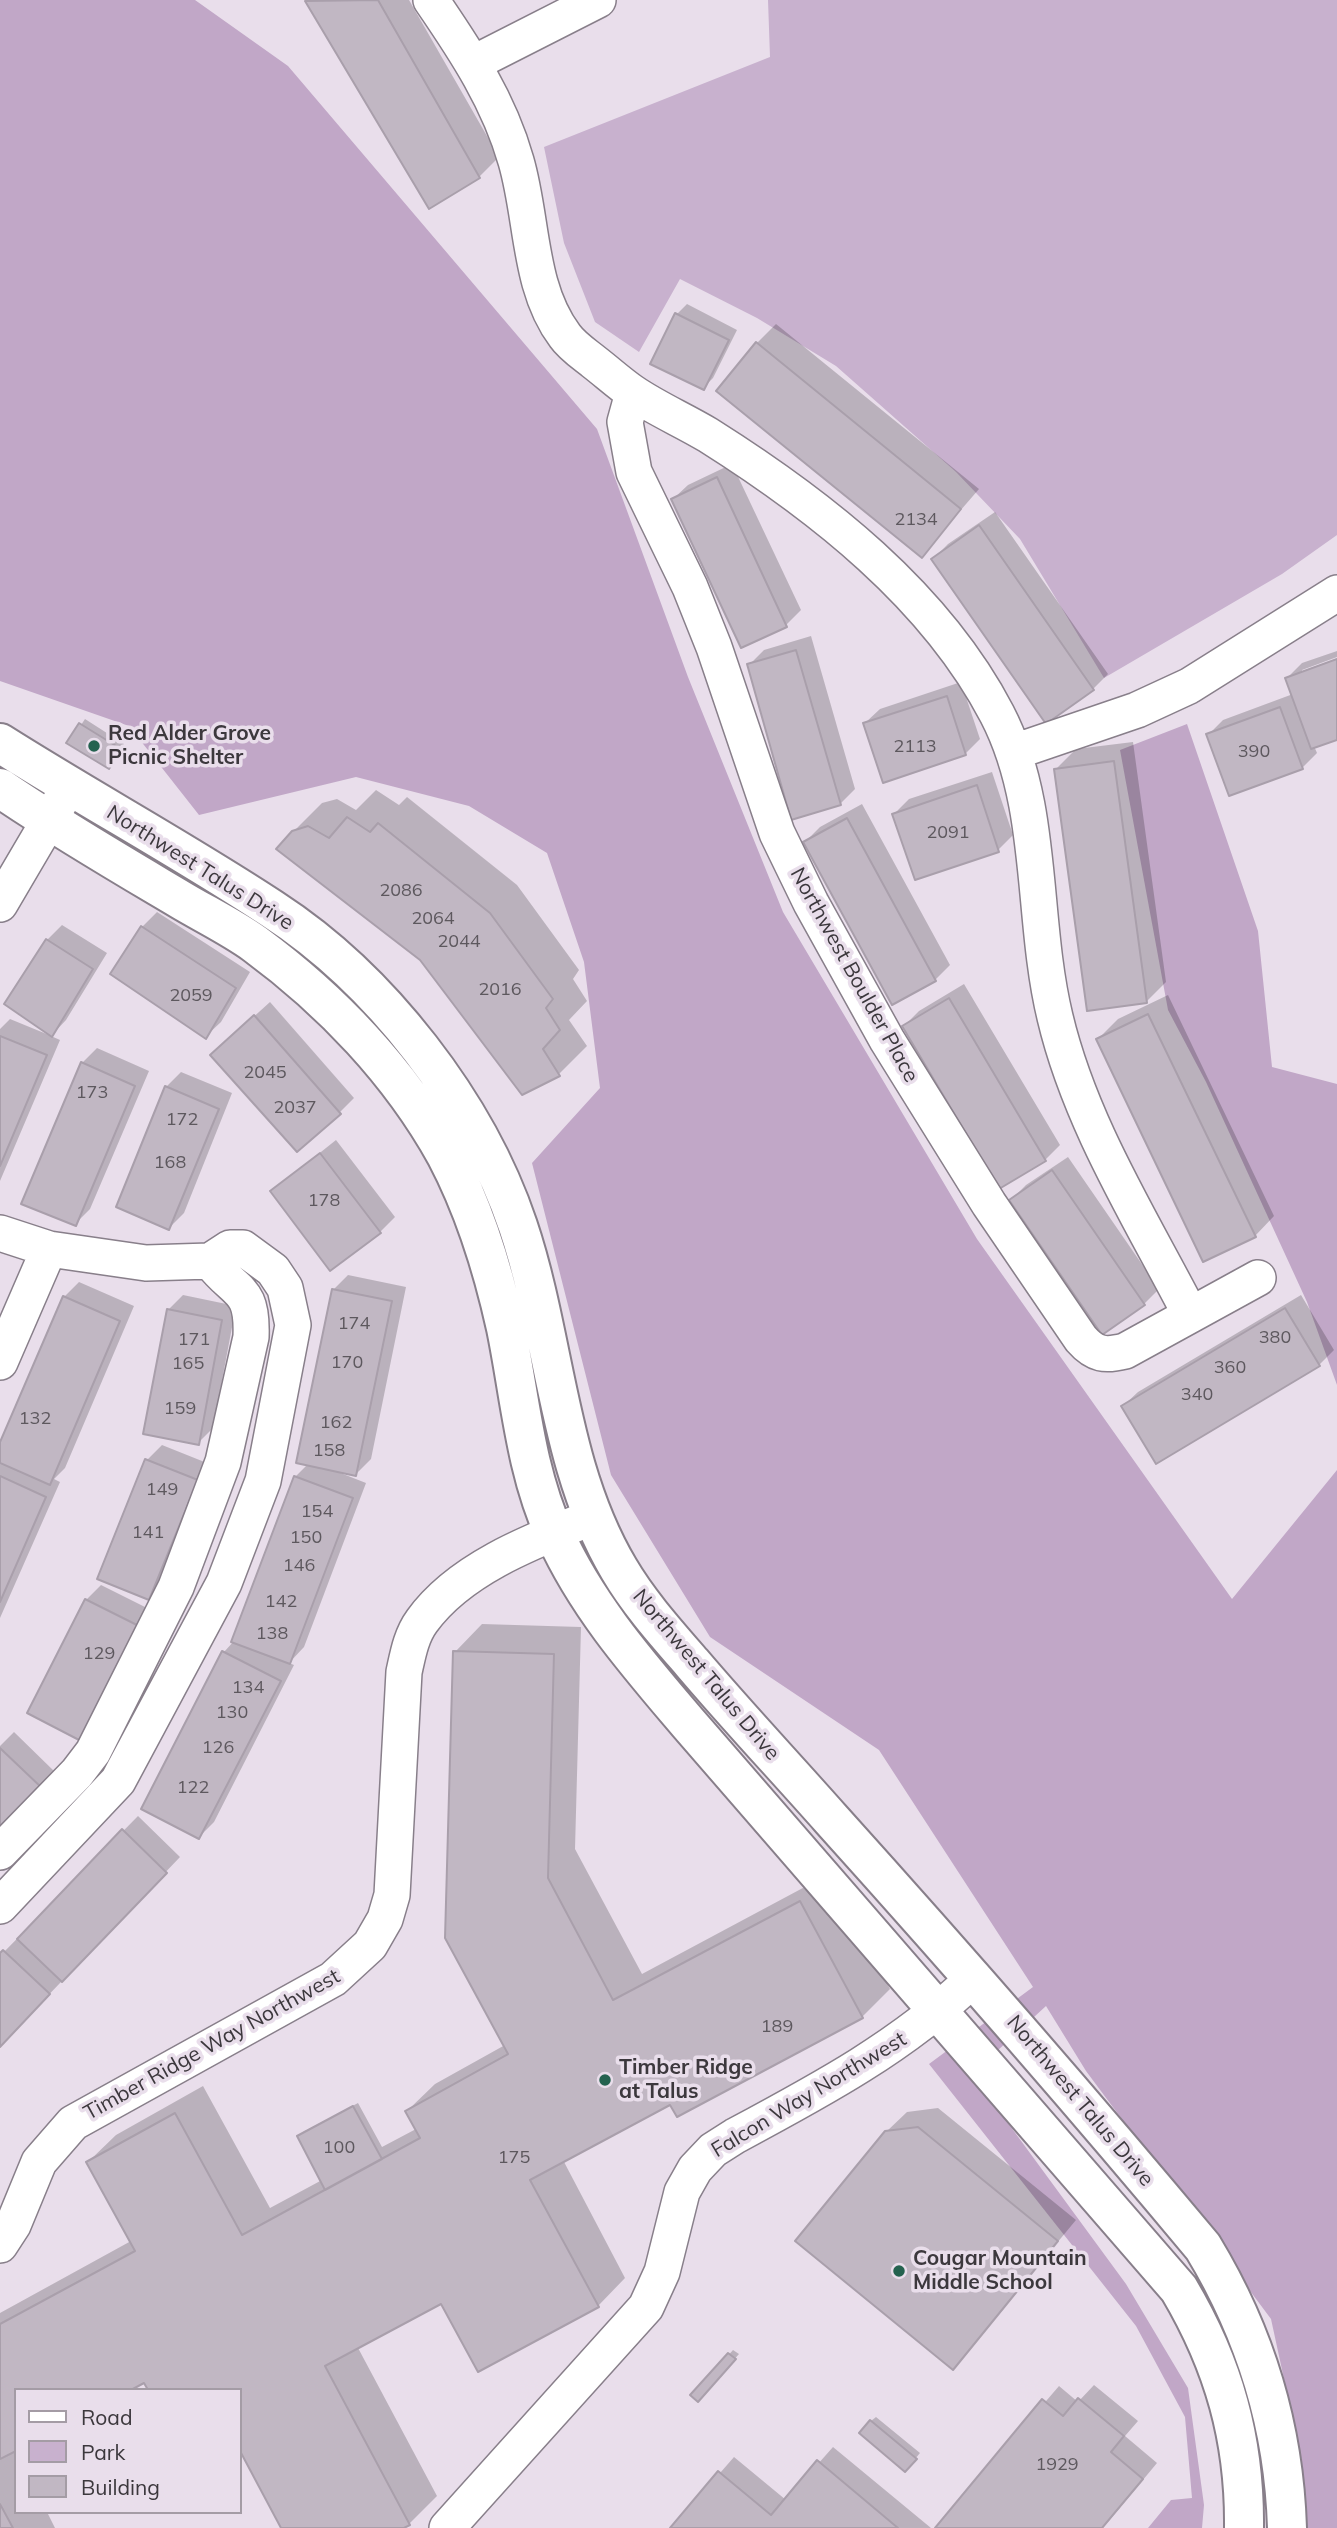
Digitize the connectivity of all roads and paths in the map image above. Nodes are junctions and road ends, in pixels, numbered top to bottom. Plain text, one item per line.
1 (431, 0) edge
2 (598, 0) edge
3 (474, 63) junction
4 (633, 393) junction
5 (1337, 593) edge
6 (0, 743) edge
7 (1014, 752) junction
8 (69, 787) junction
9 (0, 788) edge
10 (48, 821) junction
11 (0, 904) edge
12 (3, 1244) edge
13 (49, 1249) junction
14 (210, 1261) junction
15 (1258, 1278) dead end
16 (1190, 1314) junction
17 (0, 1362) edge
18 (593, 1517) junction
19 (553, 1533) junction
20 (0, 1852) edge
21 (0, 1906) edge
22 (974, 1978) junction
23 (938, 2013) junction
24 (0, 2245) edge
25 (447, 2528) edge
26 (1244, 2528) edge
27 (1287, 2528) edge

1 - 3 street
2 - 3 street
3 - 4 street
4 - 7 street
4 - 16 street, Northwest Boulder Place
5 - 7 street
6 - 8 street, Northwest Talus Drive
7 - 16 street
8 - 10 street
8 - 18 street, Northwest Talus Drive
9 - 10 street, Northwest Talus Drive
10 - 11 street
10 - 19 street, Northwest Talus Drive
12 - 13 street
13 - 14 street
13 - 17 street
14 - 20 street
14 - 21 street
15 - 16 street, Northwest Boulder Place
18 - 19 street, Timber Ridge Way Northwest
18 - 22 street, Northwest Talus Drive
19 - 23 street, Northwest Talus Drive
19 - 24 street, Timber Ridge Way Northwest
22 - 23 street, Falcon Way Northwest
22 - 27 street, Northwest Talus Drive
23 - 25 street, Falcon Way Northwest
23 - 26 street, Northwest Talus Drive

